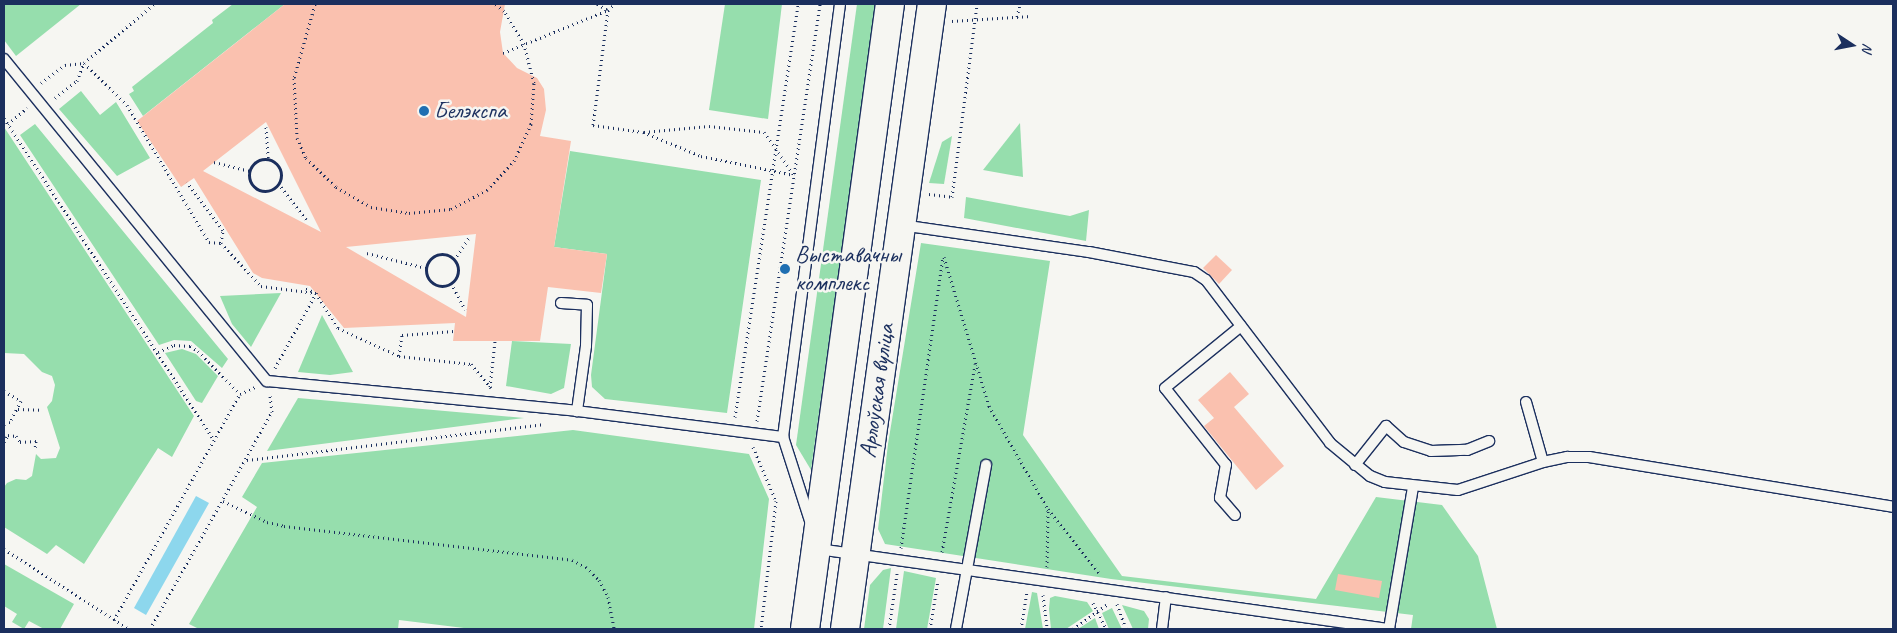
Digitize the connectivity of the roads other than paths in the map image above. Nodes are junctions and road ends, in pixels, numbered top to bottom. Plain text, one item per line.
1 (840, 4) edge
2 (890, 4) edge
3 (931, 12) edge
4 (4, 59) edge
5 (860, 219) junction
6 (900, 225) junction
7 (562, 303) dead end
8 (1241, 326) junction
9 (1526, 402) dead end
10 (577, 411) junction
11 (782, 437) junction
12 (1489, 441) dead end
13 (1543, 462) junction
14 (986, 465) dead end
15 (1355, 465) junction
16 (1413, 487) junction
17 (1893, 507) edge
18 (1235, 515) dead end
19 (816, 548) junction
20 (855, 555) junction
21 (965, 570) junction
22 (1166, 597) junction
23 (805, 629) edge
24 (846, 629) edge
25 (956, 629) edge
26 (1162, 629) edge
27 (1389, 629) edge

1 - 11 lane
2 - 5 main road, Арлоўская вуліца
3 - 6 main road, Арлоўская вуліца
4 - 10 lane
5 - 6 main road
5 - 19 main road, Арлоўская вуліца
6 - 8 lane
6 - 20 main road, Арлоўская вуліца
7 - 10 lane
8 - 15 lane
8 - 18 lane
9 - 13 lane
10 - 11 lane
11 - 19 lane
12 - 15 lane
13 - 16 lane
13 - 17 lane
14 - 21 lane
15 - 16 lane
16 - 27 lane
19 - 20 lane
19 - 23 main road, Арлоўская вуліца
20 - 21 lane
20 - 24 main road, Арлоўская вуліца
21 - 22 lane
21 - 25 lane
22 - 26 lane
22 - 27 lane

